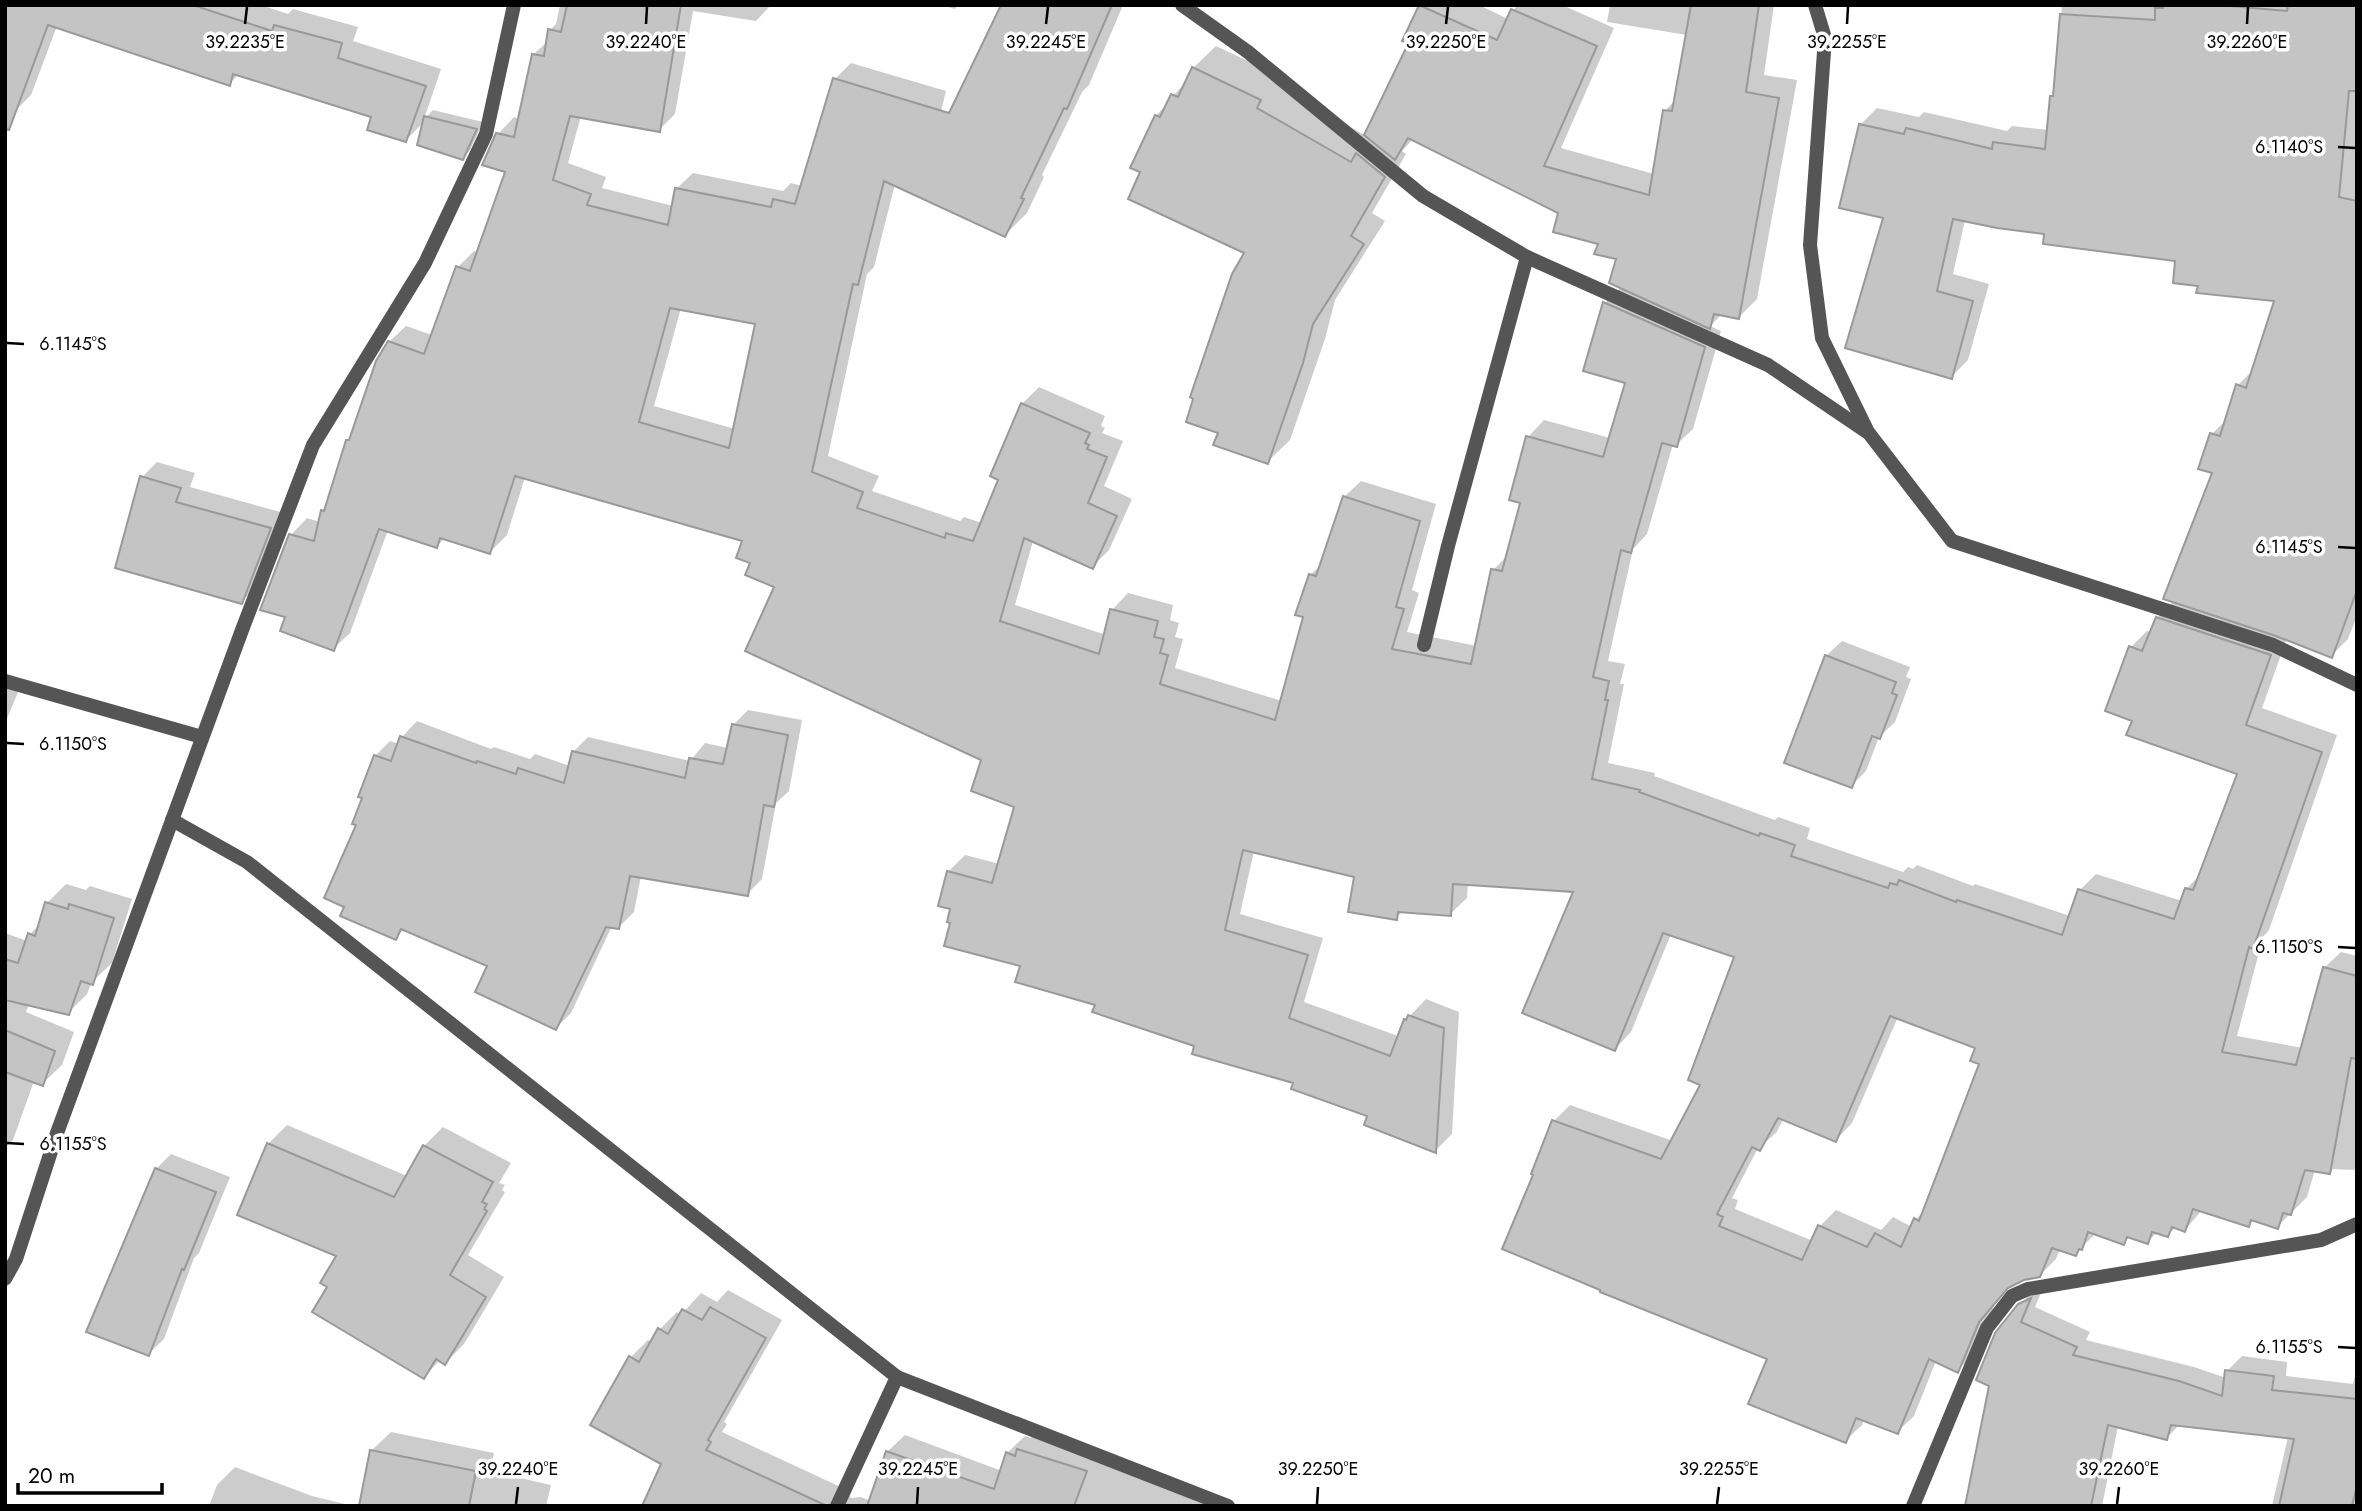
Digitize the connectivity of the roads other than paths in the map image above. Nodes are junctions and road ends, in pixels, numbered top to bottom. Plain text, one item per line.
1 (514, 5) edge
2 (1182, 5) edge
3 (1815, 5) edge
4 (1527, 257) junction
5 (1868, 432) junction
6 (1424, 645) dead end
7 (5, 681) edge
8 (2357, 685) edge
9 (202, 737) junction
10 (172, 820) junction
11 (2357, 1224) edge
12 (5, 1279) edge
13 (897, 1377) junction
14 (837, 1506) edge
15 (1228, 1506) edge
16 (1913, 1506) edge

1 - 9 street
2 - 4 street
3 - 5 street
4 - 5 street
4 - 6 street
5 - 8 street
7 - 9 street
9 - 10 street
10 - 12 street
10 - 13 street
11 - 16 street
13 - 14 street
13 - 15 street

